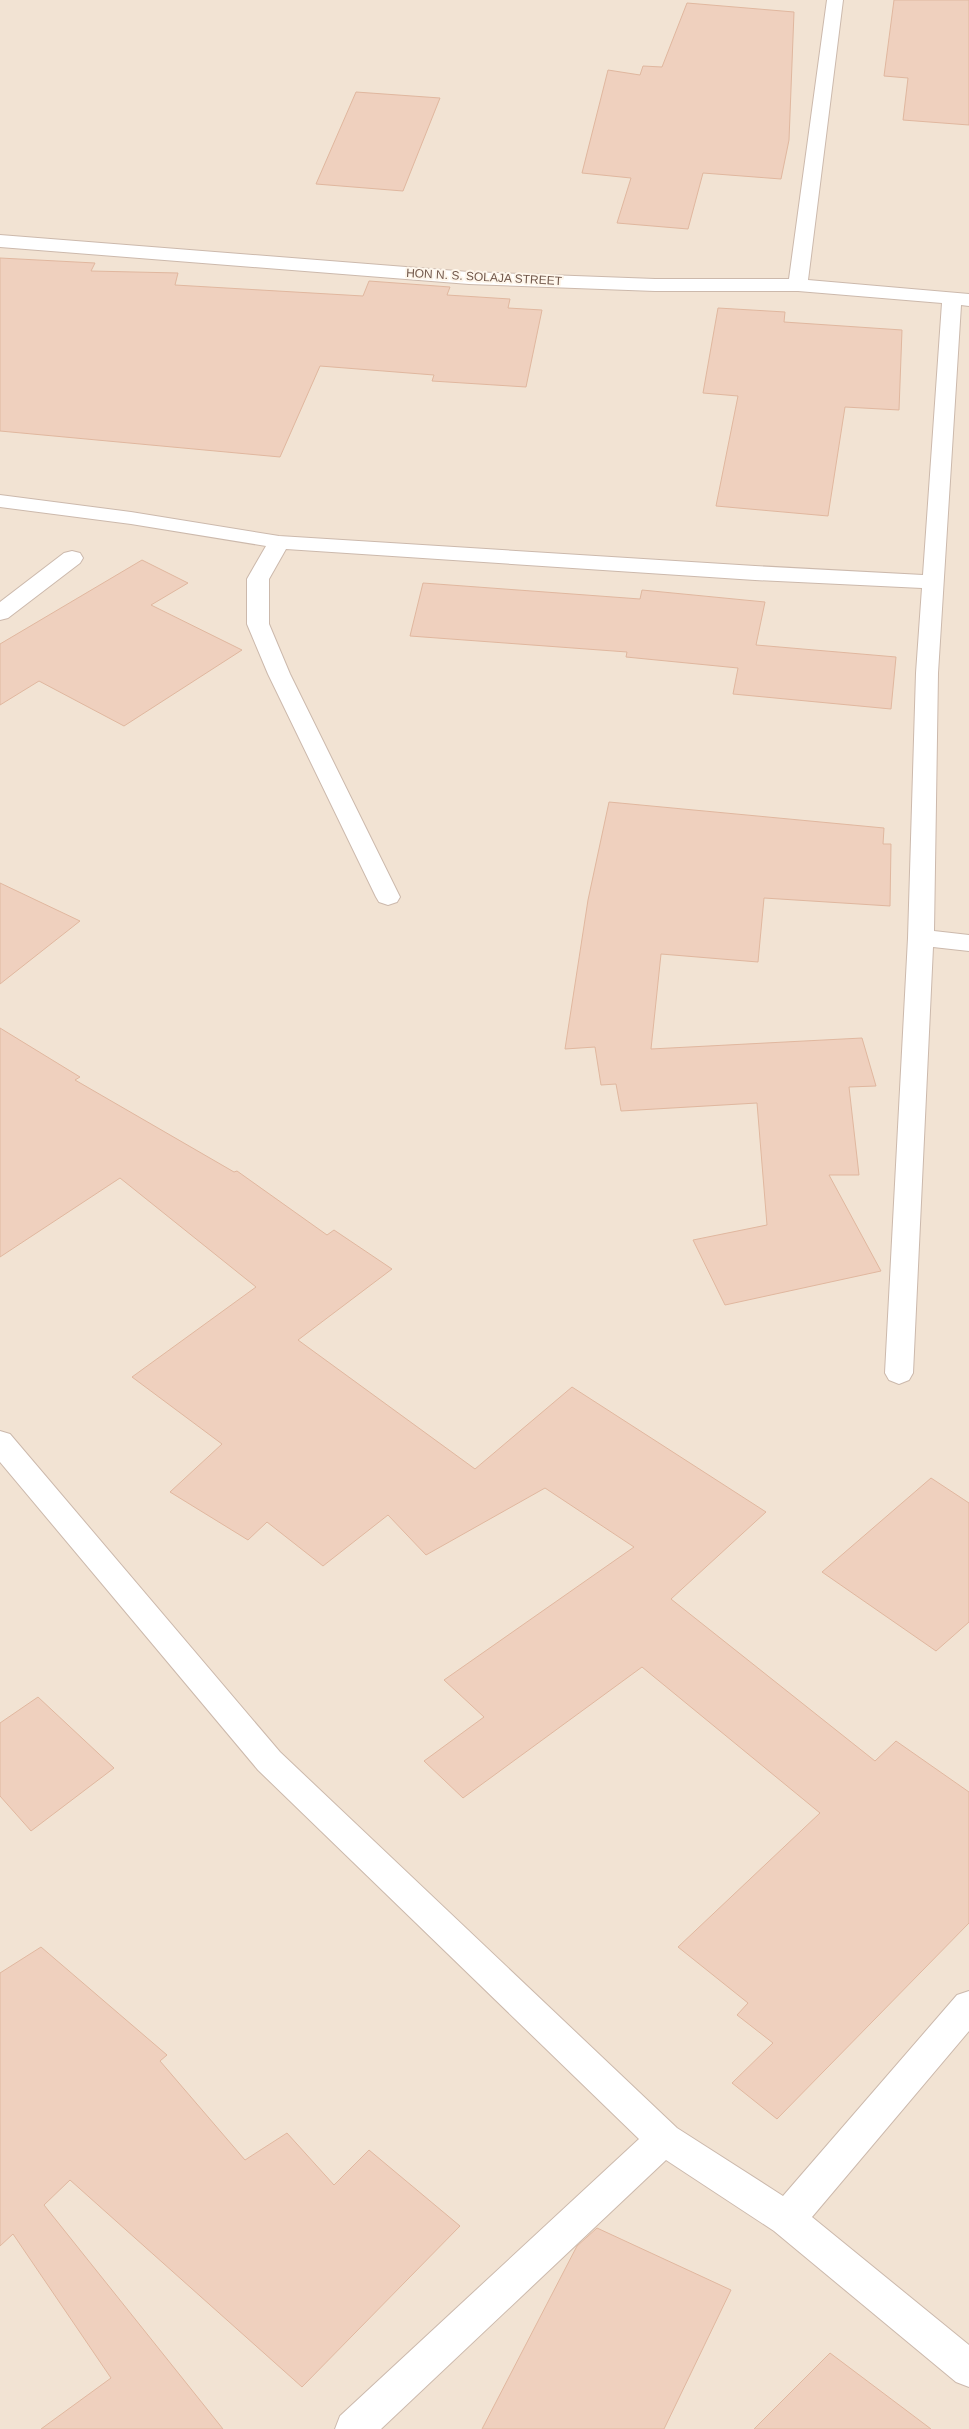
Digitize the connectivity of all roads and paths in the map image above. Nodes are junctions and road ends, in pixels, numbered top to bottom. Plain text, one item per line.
1 (835, 0) edge
2 (0, 241) edge
3 (798, 285) junction
4 (960, 299) edge
5 (0, 501) edge
6 (279, 542) junction
7 (72, 558) dead end
8 (932, 582) junction
9 (4, 605) edge
10 (388, 896) dead end
11 (921, 938) junction
12 (969, 943) edge
13 (899, 1374) dead end
14 (0, 1442) edge
15 (969, 2006) edge
16 (664, 2139) junction
17 (787, 2219) junction
18 (969, 2369) edge
19 (354, 2429) edge

1 - 3 street
2 - 3 street, HON N. S. SOLAJA STREET
3 - 4 street, HON N. S. SOLAJA STREET
4 - 8 street
5 - 6 street
6 - 8 street
6 - 10 street
7 - 9 street
8 - 11 street
11 - 12 street
11 - 13 street
14 - 16 street
15 - 17 street
16 - 17 street
16 - 19 street
17 - 18 street

